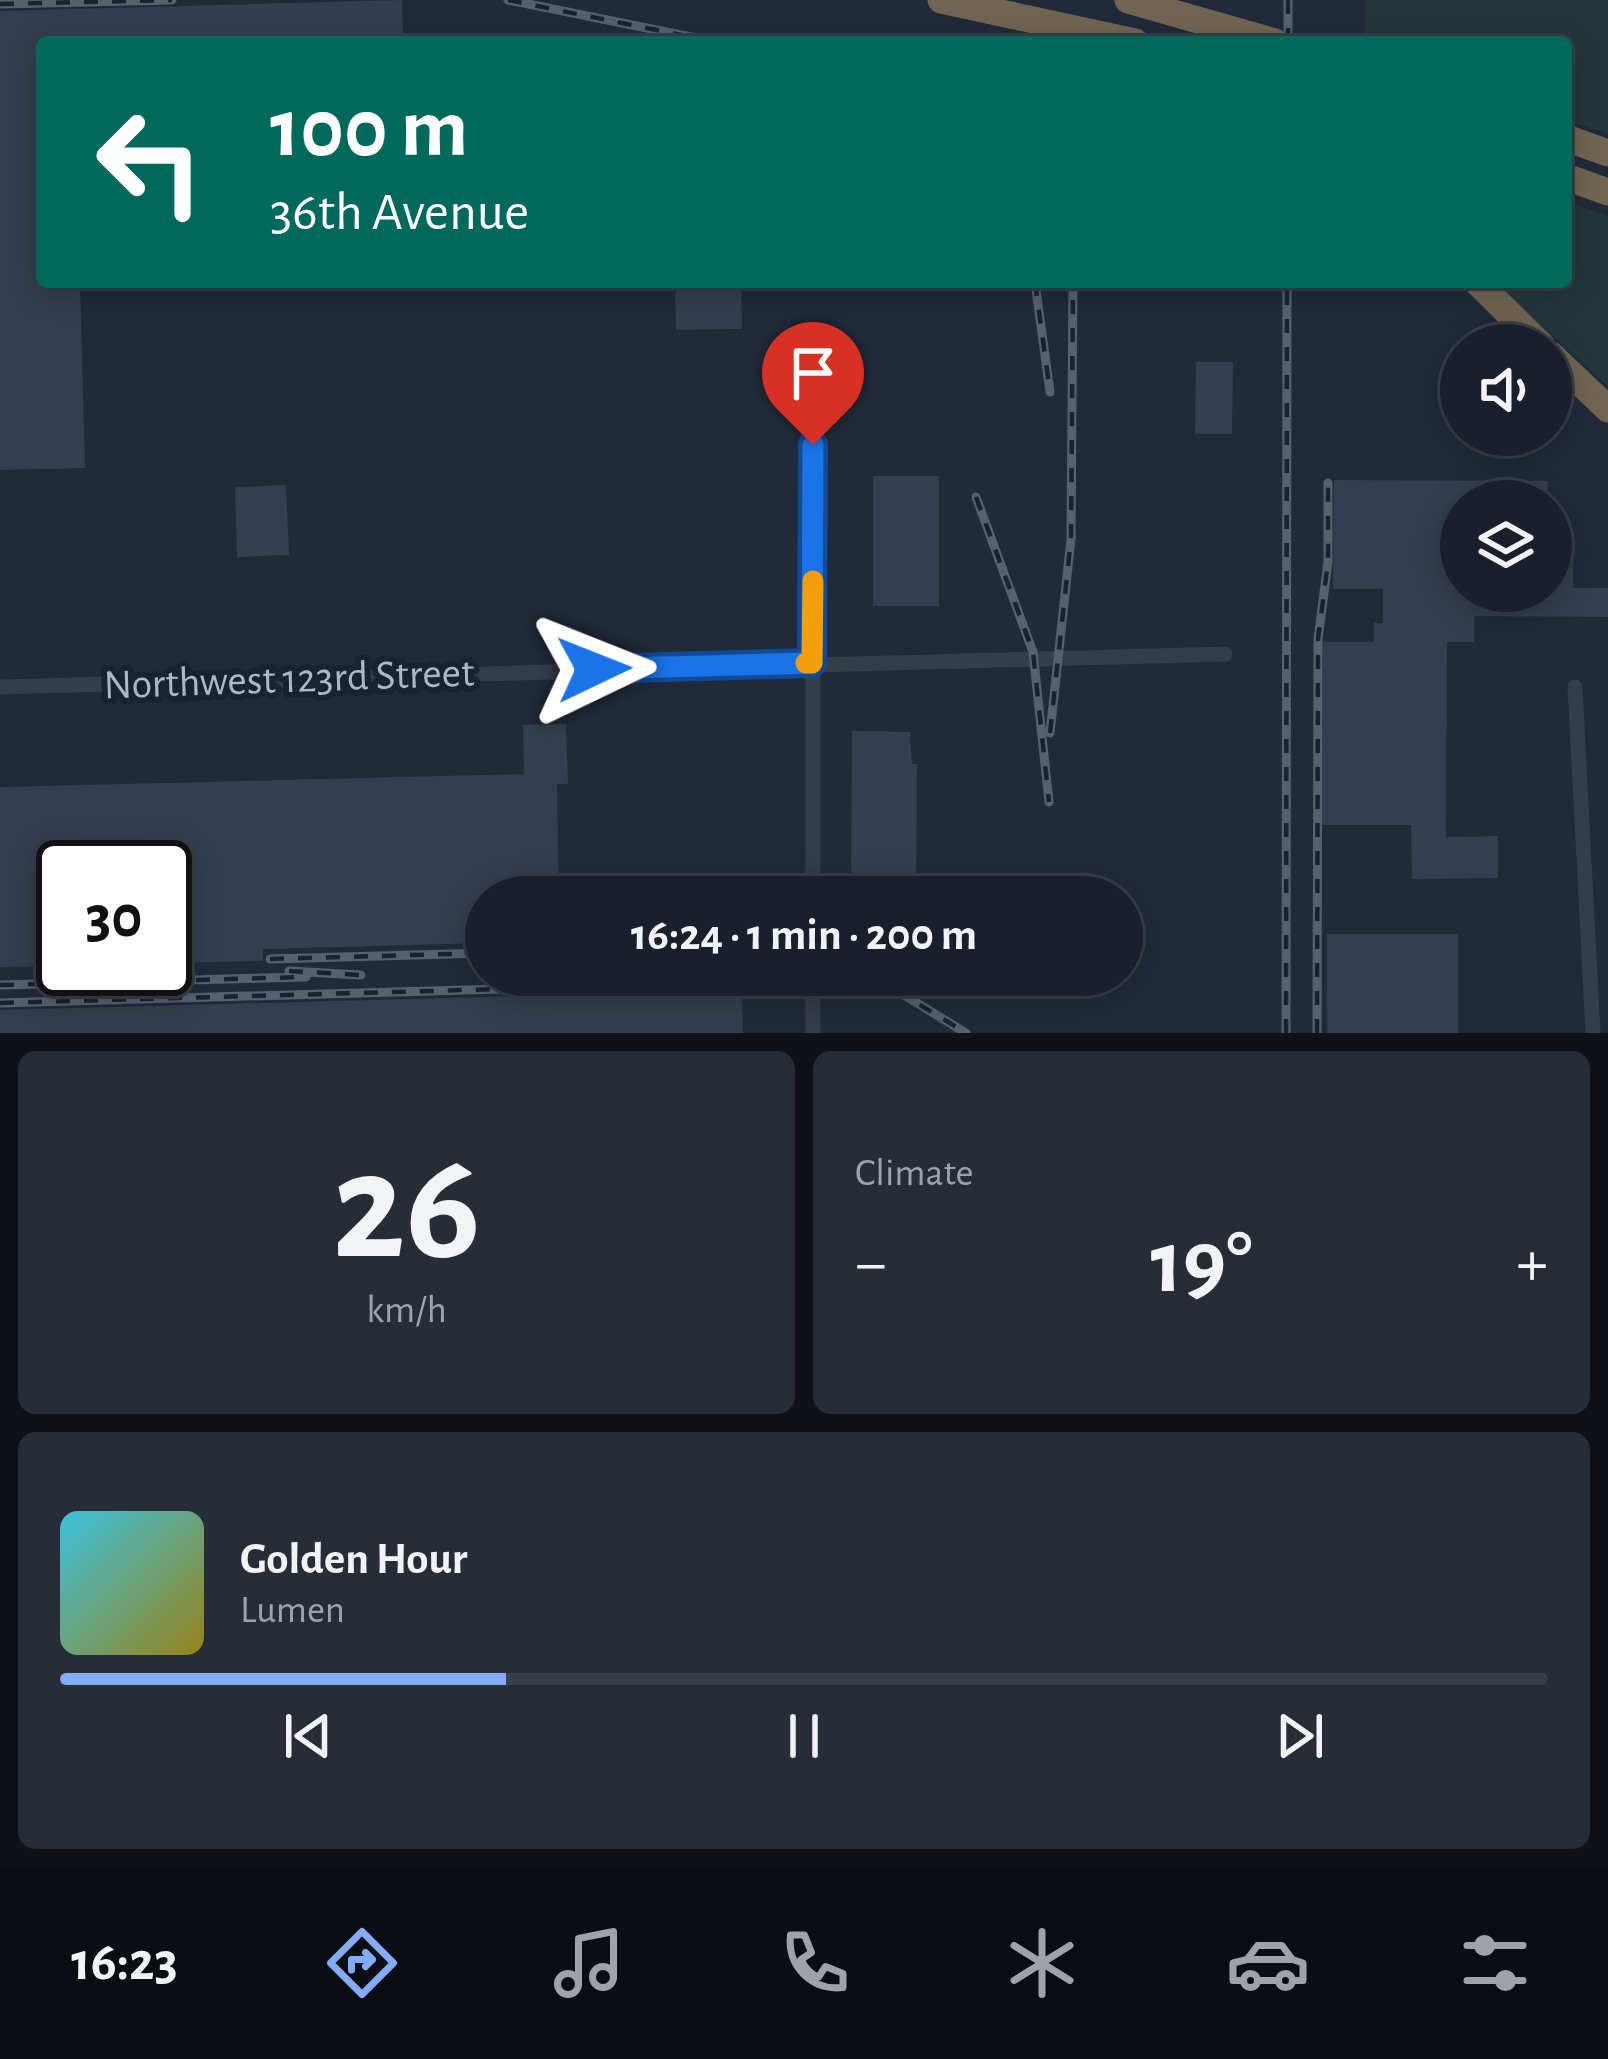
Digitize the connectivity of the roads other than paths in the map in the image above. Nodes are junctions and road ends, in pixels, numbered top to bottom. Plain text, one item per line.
1 (1128, 0) edge
2 (948, 1) edge
3 (1016, 20) junction
4 (1053, 36) edge
5 (1103, 36) edge
6 (1253, 36) edge
7 (1572, 140) edge
8 (1608, 153) edge
9 (1572, 180) edge
10 (1608, 192) edge
11 (1483, 288) edge
12 (1520, 324) edge
13 (1572, 375) edge
14 (1608, 409) edge
15 (813, 445) dead end
16 (1225, 655) dead end
17 (812, 663) junction
18 (0, 687) edge
19 (1575, 687) dead end
20 (813, 876) edge
21 (813, 996) edge
22 (813, 1033) edge
23 (1593, 1033) edge

1 - 6 highway
2 - 3 highway
3 - 4 highway
3 - 5 highway
7 - 8 highway
9 - 10 highway
11 - 12 highway
13 - 14 highway
15 - 17 street
16 - 17 street, Northwest 123rd Street
17 - 18 street, Northwest 123rd Street
17 - 20 street
19 - 23 street
21 - 22 street

